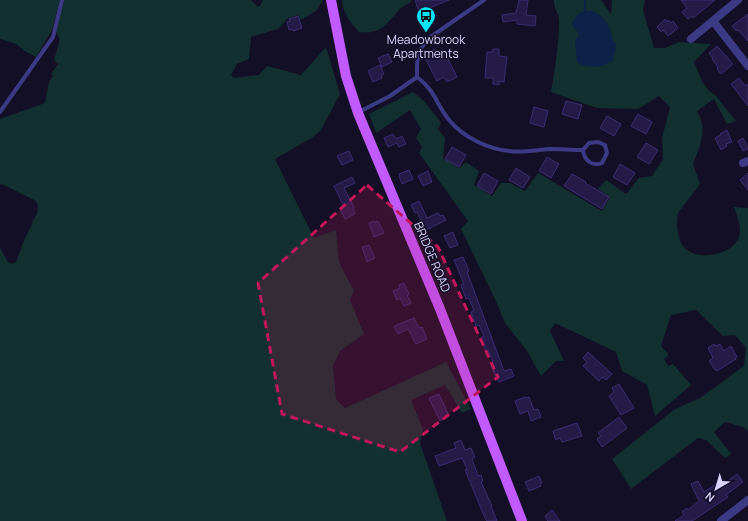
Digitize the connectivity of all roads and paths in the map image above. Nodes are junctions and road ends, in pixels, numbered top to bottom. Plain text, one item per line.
1 (62, 0) edge
2 (331, 0) edge
3 (484, 0) edge
4 (738, 0) edge
5 (713, 21) junction
6 (690, 39) dead end
7 (748, 66) edge
8 (418, 77) junction
9 (0, 112) edge
10 (358, 113) junction
11 (583, 150) junction
12 (748, 500) edge
13 (522, 521) edge
14 (721, 521) edge

1 - 9 lane
2 - 10 main road, BRIDGE ROAD
3 - 8 lane
4 - 5 street
5 - 6 street
5 - 7 street
8 - 10 lane
8 - 11 lane
10 - 13 main road, BRIDGE ROAD
11 - 11 lane
12 - 14 street

